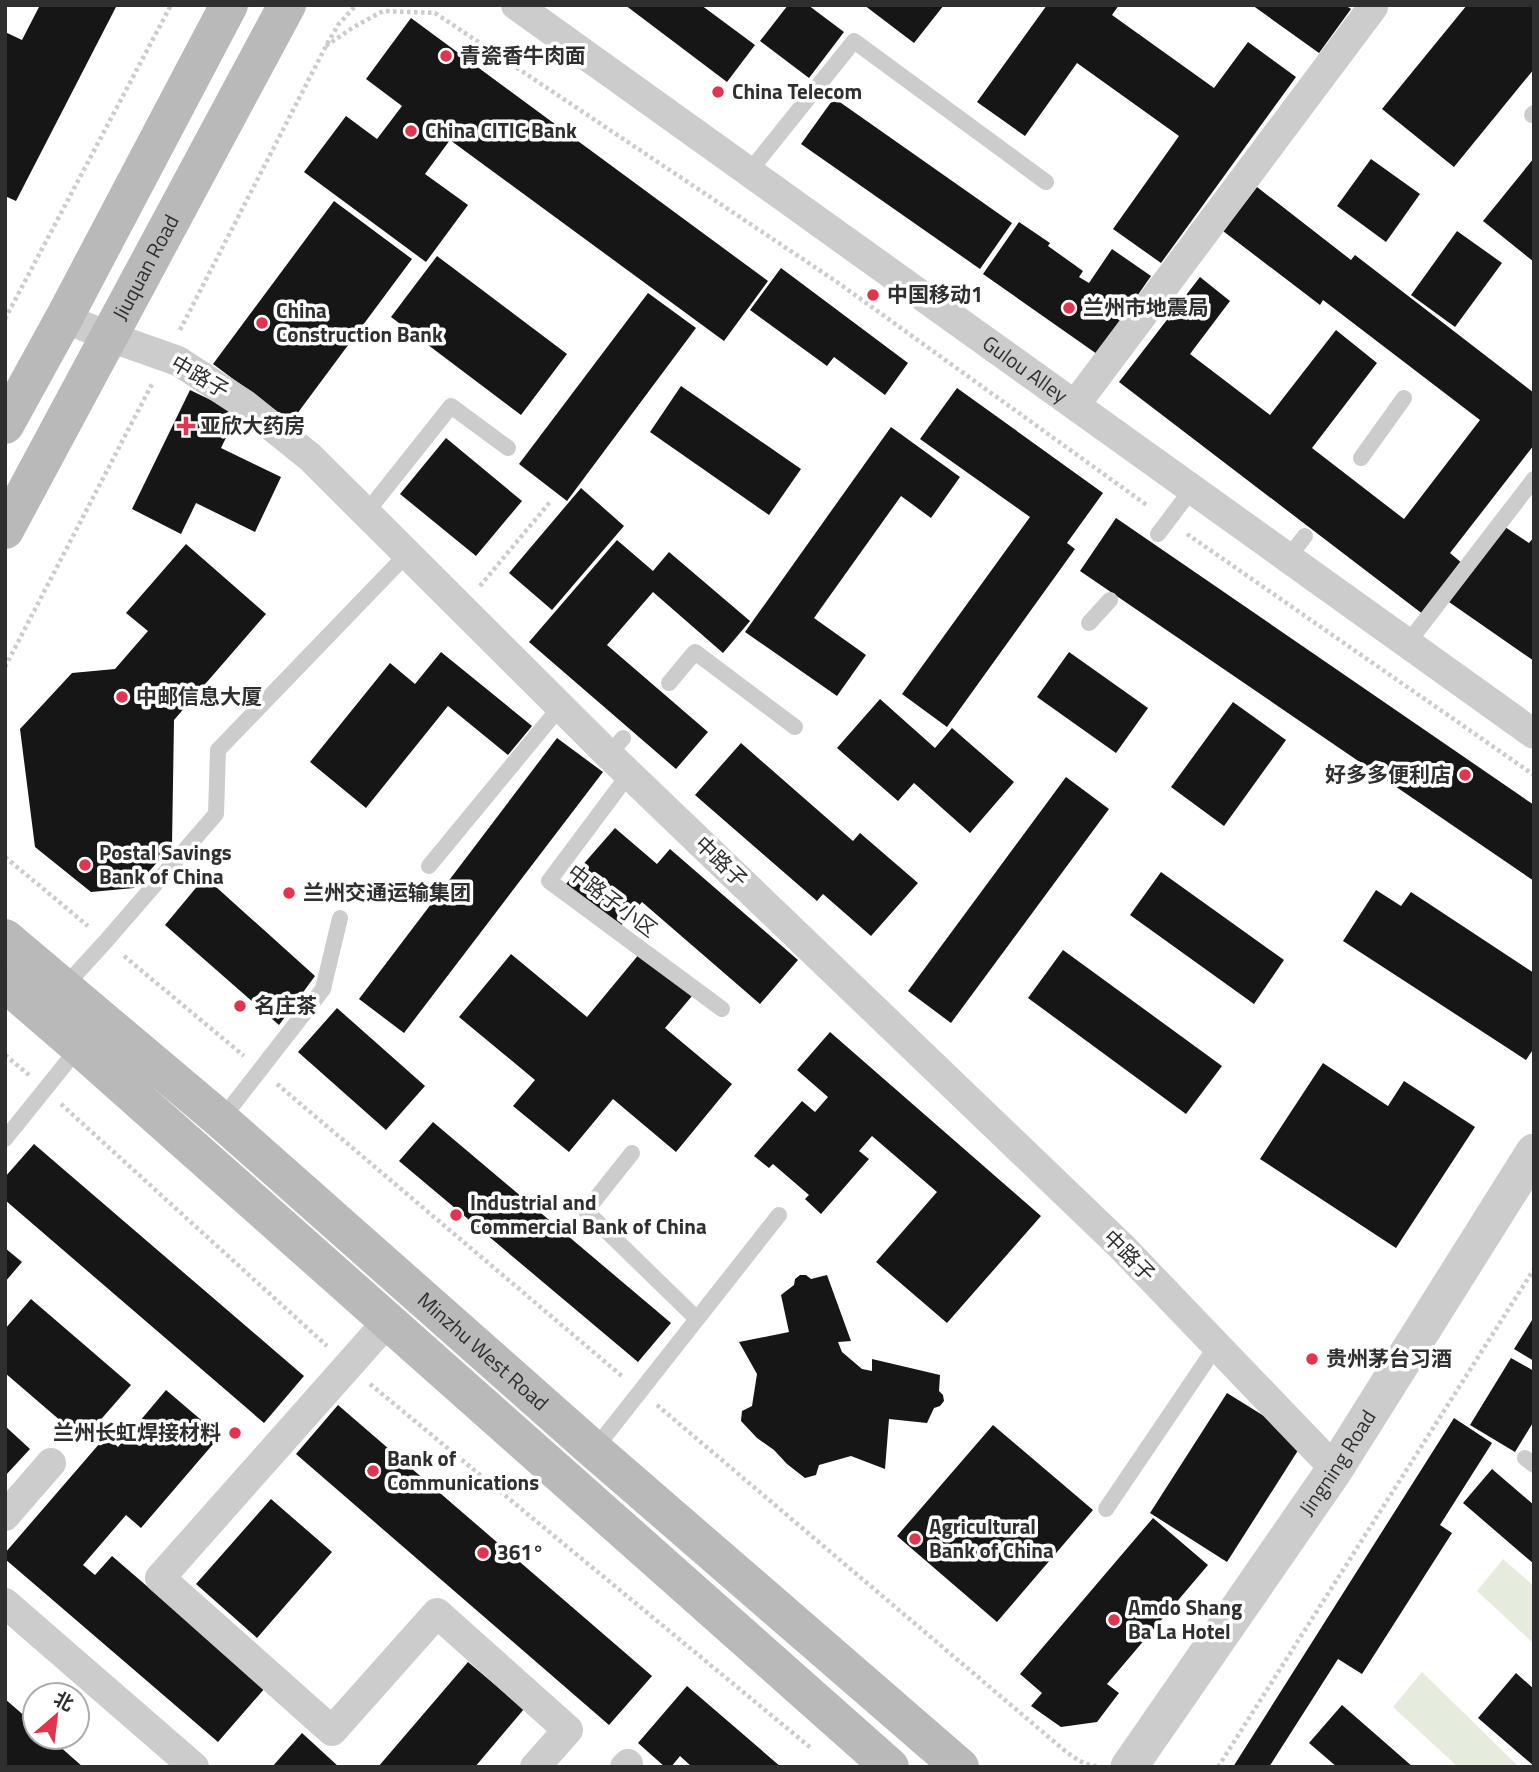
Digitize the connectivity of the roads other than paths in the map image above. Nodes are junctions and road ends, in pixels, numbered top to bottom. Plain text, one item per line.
1 (229, 5) edge
2 (287, 5) edge
3 (516, 5) edge
4 (1372, 5) edge
5 (748, 172) junction
6 (1046, 182) dead end
7 (64, 318) junction
8 (110, 337) junction
9 (1404, 398) dead end
10 (1074, 405) junction
11 (5, 425) edge
12 (508, 448) dead end
13 (1360, 458) dead end
14 (1534, 479) edge
15 (1192, 489) junction
16 (366, 513) junction
17 (1163, 527) road end
18 (5, 530) edge
19 (407, 554) junction
20 (1110, 600) dead end
21 (1089, 623) dead end
22 (1407, 644) junction
23 (669, 683) dead end
24 (561, 707) junction
25 (795, 727) dead end
26 (1534, 734) edge
27 (620, 756) junction
28 (429, 866) dead end
29 (340, 918) dead end
30 (5, 938) edge
31 (5, 983) edge
32 (63, 988) junction
33 (722, 1009) dead end
34 (79, 1046) junction
35 (221, 1120) junction
36 (5, 1139) edge
37 (1534, 1152) edge
38 (632, 1153) dead end
39 (779, 1214) dead end
40 (697, 1319) junction
41 (387, 1322) junction
42 (1217, 1345) junction
43 (594, 1450) junction
44 (51, 1463) dead end
45 (1335, 1469) junction
46 (1106, 1509) dead end
47 (5, 1516) edge
48 (5, 1603) edge
49 (194, 1767) edge
50 (535, 1767) edge
51 (890, 1767) edge
52 (960, 1767) edge
53 (1129, 1767) edge

1 - 7 main road
2 - 8 main road, Jiuquan Road
3 - 5 street, Gulou Alley
4 - 10 street
5 - 6 lane
5 - 10 street, Gulou Alley
7 - 8 street, 中路子
7 - 11 main road
8 - 16 street, 中路子
8 - 18 main road, Jiuquan Road
9 - 13 lane
10 - 15 street, Gulou Alley
12 - 16 lane
14 - 22 lane
15 - 17 lane
15 - 22 street, Gulou Alley
16 - 19 street, 中路子
19 - 24 street, 中路子
19 - 32 lane
20 - 21 lane
22 - 26 street, Gulou Alley
23 - 25 lane
24 - 27 street, 中路子
24 - 28 lane
27 - 33 lane, 中路子小区
27 - 42 street, 中路子
29 - 35 lane
30 - 32 main road, Minzhu West Road
31 - 34 main road, Minzhu West Road
32 - 35 main road, Minzhu West Road
34 - 36 lane
34 - 41 main road, Minzhu West Road
35 - 43 main road, Minzhu West Road
37 - 45 street, Jingning Road
38 - 40 lane
39 - 40 lane
40 - 43 lane
41 - 50 street
41 - 51 main road, Minzhu West Road
42 - 45 street, 中路子
42 - 46 lane
43 - 52 main road, Minzhu West Road
44 - 47 street
45 - 53 street, Jingning Road
48 - 49 street

